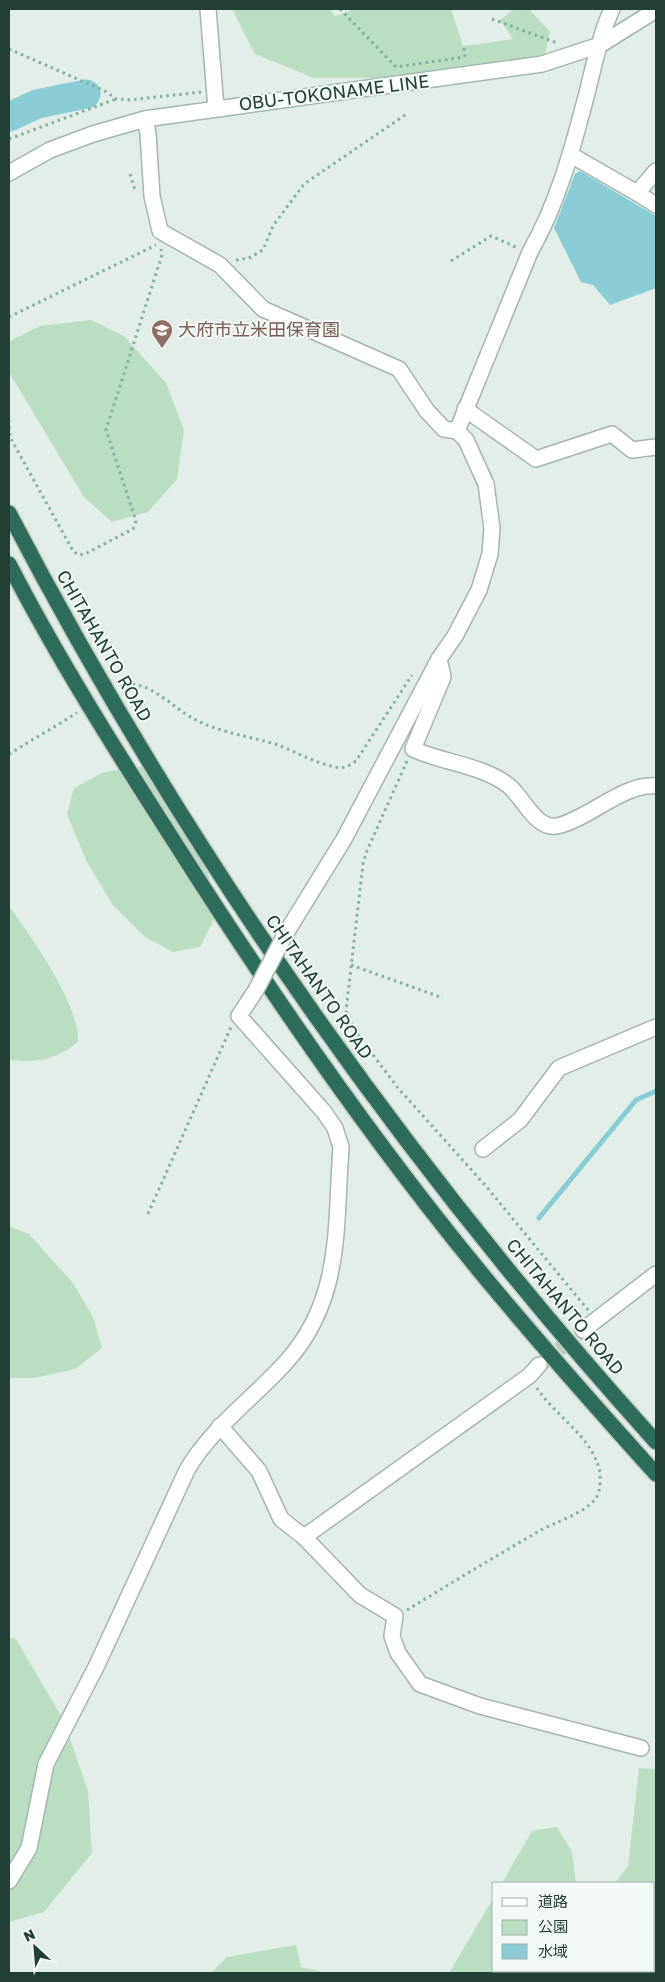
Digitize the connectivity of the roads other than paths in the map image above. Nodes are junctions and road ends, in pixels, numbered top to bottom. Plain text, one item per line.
1 (208, 9) edge
2 (612, 9) edge
3 (656, 10) edge
4 (600, 44) junction
5 (216, 108) junction
6 (145, 119) junction
7 (571, 156) junction
8 (656, 171) edge
9 (9, 173) edge
10 (637, 193) junction
11 (656, 205) edge
12 (465, 409) junction
13 (457, 431) junction
14 (656, 447) edge
15 (9, 513) edge
16 (9, 564) edge
17 (439, 658) junction
18 (656, 786) edge
19 (656, 1028) edge
20 (483, 1149) dead end
21 (656, 1274) edge
22 (583, 1330) tunnel mouth
23 (534, 1371) tunnel mouth
24 (220, 1426) junction
25 (656, 1442) edge
26 (656, 1474) edge
27 (304, 1537) junction
28 (641, 1748) dead end
29 (9, 1881) edge

1 - 5 street
2 - 4 street
3 - 4 street, OBU-TOKONAME LINE
4 - 5 street, OBU-TOKONAME LINE
4 - 7 street
5 - 6 street, OBU-TOKONAME LINE
6 - 9 street, OBU-TOKONAME LINE
6 - 13 street
7 - 10 street
7 - 12 street
8 - 10 street
10 - 11 street
12 - 13 street
12 - 14 street
13 - 17 street
15 - 25 highway, CHITAHANTO ROAD
16 - 26 highway
17 - 18 street
17 - 24 street, bridge
19 - 20 street
21 - 22 street
23 - 27 street
24 - 27 street
24 - 29 street
27 - 28 street

